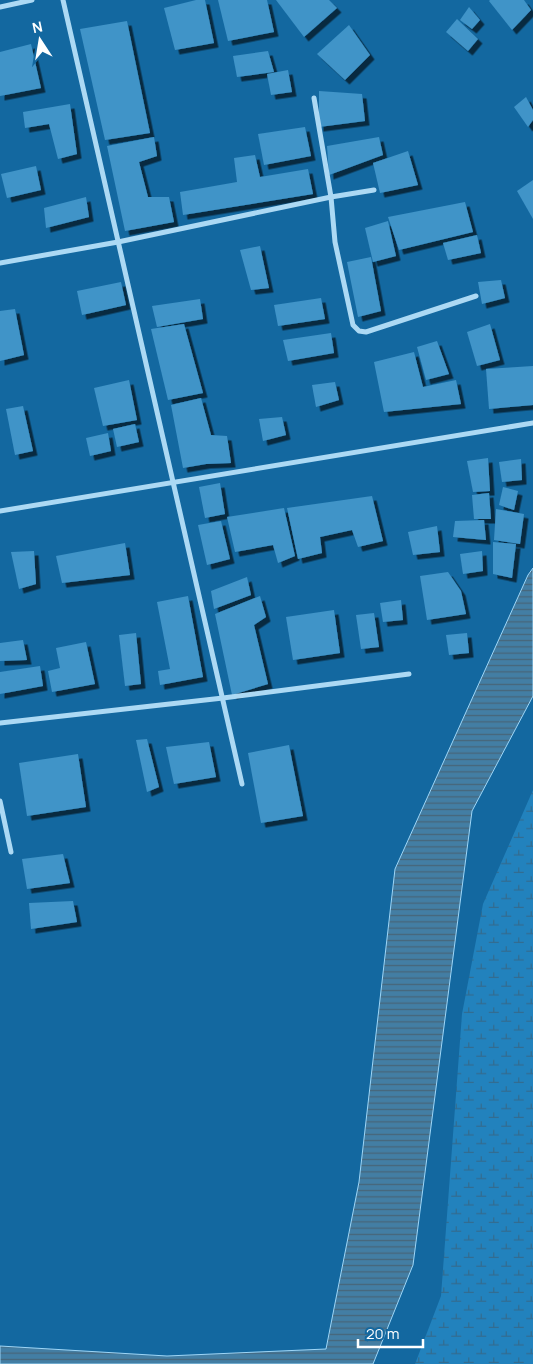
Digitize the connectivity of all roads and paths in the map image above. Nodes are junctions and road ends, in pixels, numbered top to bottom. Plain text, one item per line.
1 (32, 0) edge
2 (63, 0) edge
3 (0, 7) edge
4 (314, 98) dead end
5 (374, 190) dead end
6 (331, 197) junction
7 (118, 242) junction
8 (0, 264) edge
9 (476, 296) dead end
10 (533, 423) edge
11 (173, 482) junction
12 (0, 510) edge
13 (410, 674) dead end
14 (223, 698) junction
15 (0, 722) edge
16 (242, 784) dead end
17 (0, 801) edge
18 (11, 852) dead end

1 - 3 street
2 - 7 street
4 - 6 street
5 - 6 street
6 - 7 street
6 - 9 street
7 - 8 street
7 - 11 street
10 - 11 street
11 - 12 street
11 - 14 street
13 - 14 street
14 - 15 street
14 - 16 street
17 - 18 street

